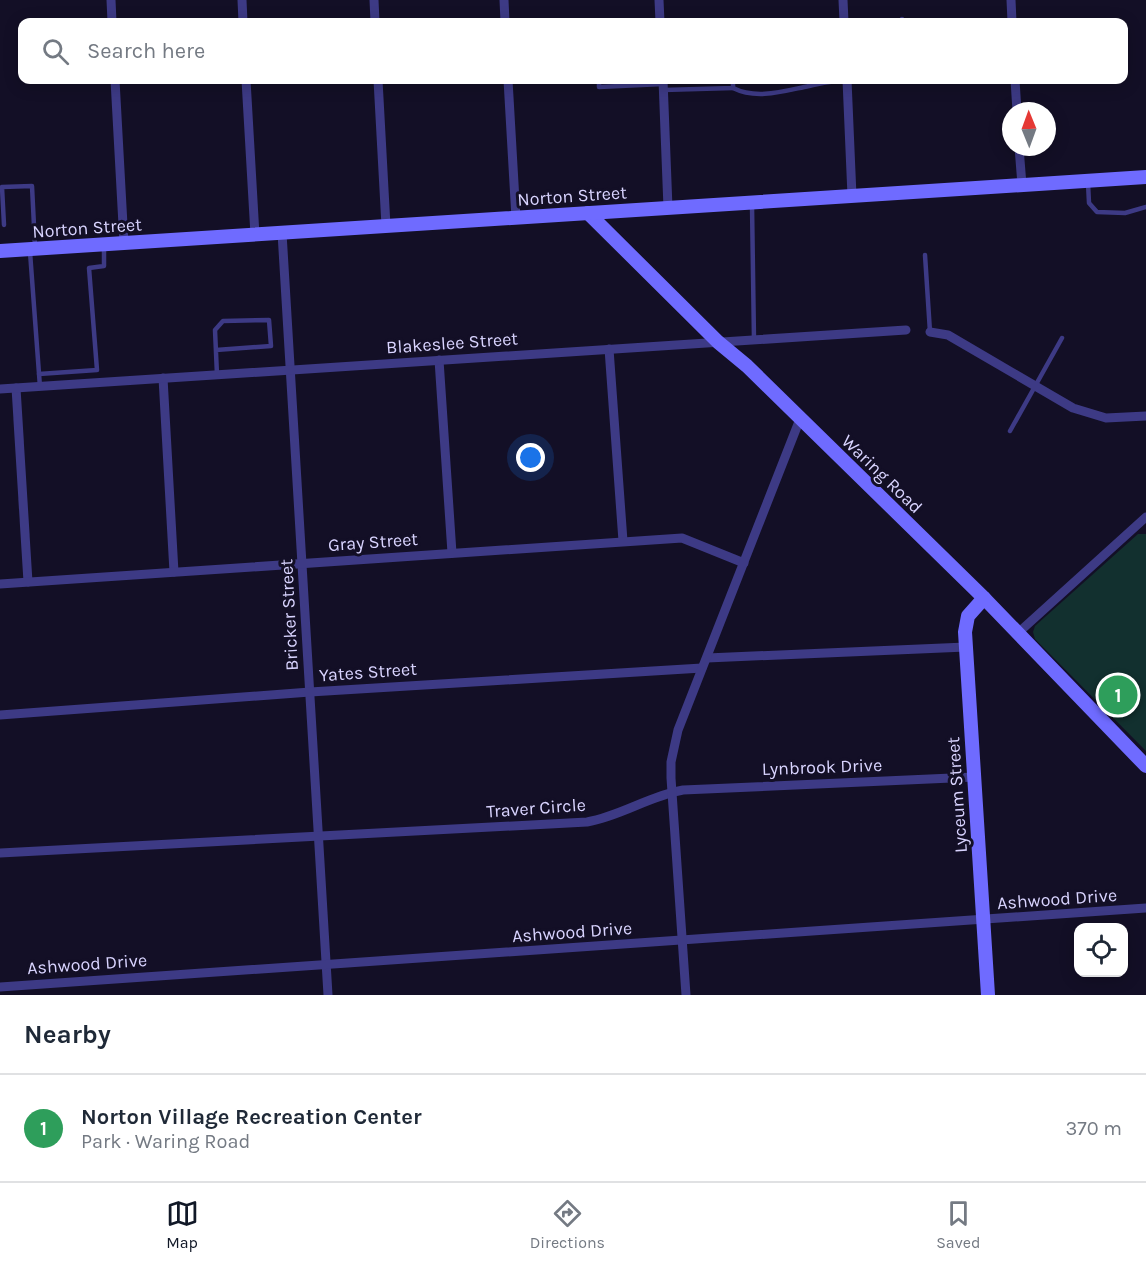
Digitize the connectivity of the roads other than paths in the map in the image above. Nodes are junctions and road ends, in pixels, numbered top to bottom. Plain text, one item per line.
1 (111, 0) edge
2 (242, 0) edge
3 (374, 0) edge
4 (504, 0) edge
5 (659, 0) edge
6 (843, 0) edge
7 (1011, 0) edge
8 (112, 18) edge
9 (243, 18) edge
10 (375, 18) edge
11 (505, 18) edge
12 (660, 18) edge
13 (844, 18) edge
14 (1012, 18) edge
15 (115, 84) edge
16 (246, 84) edge
17 (378, 84) edge
18 (508, 84) edge
19 (599, 84) edge
20 (663, 84) edge
21 (733, 84) edge
22 (825, 84) edge
23 (845, 84) edge
24 (1015, 84) edge
25 (733, 88) junction
26 (1016, 102) edge
27 (1020, 156) edge
28 (1146, 177) edge
29 (1088, 181) junction
30 (1022, 185) junction
31 (1, 187) edge
32 (852, 196) junction
33 (752, 202) junction
34 (1146, 207) edge
35 (668, 208) junction
36 (588, 213) junction
37 (516, 218) junction
38 (4, 225) dead end
39 (386, 226) junction
40 (282, 233) junction
41 (255, 235) junction
42 (124, 243) junction
43 (104, 244) junction
44 (32, 249) junction
45 (0, 251) edge
46 (925, 255) dead end
47 (906, 330) dead end
48 (930, 332) joint
49 (1062, 338) dead end
50 (754, 340) junction
51 (718, 342) junction
52 (609, 349) junction
53 (216, 350) junction
54 (439, 360) junction
55 (290, 370) junction
56 (39, 374) junction
57 (217, 375) junction
58 (163, 378) junction
59 (40, 387) junction
60 (1036, 387) junction
61 (16, 388) junction
62 (0, 389) edge
63 (1146, 416) edge
64 (800, 419) junction
65 (1010, 431) dead end
66 (1146, 517) edge
67 (623, 541) junction
68 (452, 553) junction
69 (744, 563) junction
70 (302, 564) junction
71 (174, 572) junction
72 (28, 582) junction
73 (0, 584) edge
74 (984, 598) junction
75 (1018, 633) junction
76 (966, 647) junction
77 (707, 658) junction
78 (702, 668) junction
79 (310, 692) junction
80 (0, 714) edge
81 (1146, 766) edge
82 (974, 777) junction
83 (672, 792) junction
84 (319, 838) junction
85 (0, 853) edge
86 (1146, 908) edge
87 (984, 921) junction
88 (683, 941) junction
89 (326, 965) junction
90 (0, 987) edge
91 (328, 995) edge
92 (686, 995) edge
93 (988, 995) edge

1 - 8 street
2 - 9 street
3 - 10 street
4 - 11 street
5 - 12 street
6 - 13 street
7 - 14 street
15 - 42 street
16 - 41 street
17 - 39 street
18 - 37 street
19 - 20 lane
20 - 25 lane
20 - 35 street
21 - 25 lane
22 - 25 lane
23 - 32 street
24 - 26 street
27 - 30 street
28 - 29 street, Norton Street
29 - 30 street, Norton Street
29 - 34 lane
30 - 32 street, Norton Street
31 - 38 lane
31 - 44 lane
32 - 33 street, Norton Street
33 - 35 street, Norton Street
33 - 50 lane
35 - 36 street, Norton Street
36 - 37 street, Norton Street
36 - 51 street, Waring Road
37 - 39 street, Norton Street
39 - 40 street, Norton Street
40 - 41 street, Norton Street
40 - 55 street, Bricker Street
41 - 42 street, Norton Street
42 - 43 street, Norton Street
43 - 44 street, Norton Street
43 - 56 lane
44 - 45 street, Norton Street
44 - 56 lane
46 - 48 lane
47 - 50 street, Blakeslee Street
48 - 60 street
49 - 60 lane
50 - 51 street, Blakeslee Street
51 - 52 street, Blakeslee Street
51 - 64 street, Waring Road
52 - 54 street, Blakeslee Street
52 - 67 street
53 - 53 lane
53 - 57 lane
54 - 55 street, Blakeslee Street
54 - 68 street
55 - 57 street, Blakeslee Street
55 - 70 street, Bricker Street
56 - 59 lane
57 - 58 street, Blakeslee Street
58 - 59 street, Blakeslee Street
58 - 71 street
59 - 61 street, Blakeslee Street
60 - 63 street
60 - 65 lane
61 - 62 street, Blakeslee Street
61 - 72 street
64 - 69 street
64 - 74 street, Waring Road
66 - 75 street
67 - 68 street, Gray Street
67 - 69 street, Gray Street
68 - 70 street, Gray Street
69 - 77 street
70 - 71 street, Gray Street
70 - 79 street, Bricker Street
71 - 72 street, Gray Street
72 - 73 street, Gray Street
74 - 75 street, Waring Road
74 - 76 street, Lyceum Street
75 - 81 street, Waring Road
76 - 77 street
76 - 82 street, Lyceum Street
77 - 78 street
78 - 79 street, Yates Street
78 - 83 street
79 - 80 street, Yates Street
79 - 84 street, Bricker Street
82 - 83 street, Lynbrook Drive
82 - 87 street, Lyceum Street
83 - 84 street, Traver Circle
83 - 88 street
84 - 85 street, Traver Circle
84 - 89 street, Bricker Street
86 - 87 street, Ashwood Drive
87 - 88 street, Ashwood Drive
87 - 93 street, Lyceum Street
88 - 89 street, Ashwood Drive
88 - 92 street
89 - 90 street, Ashwood Drive
89 - 91 street, Bricker Street

